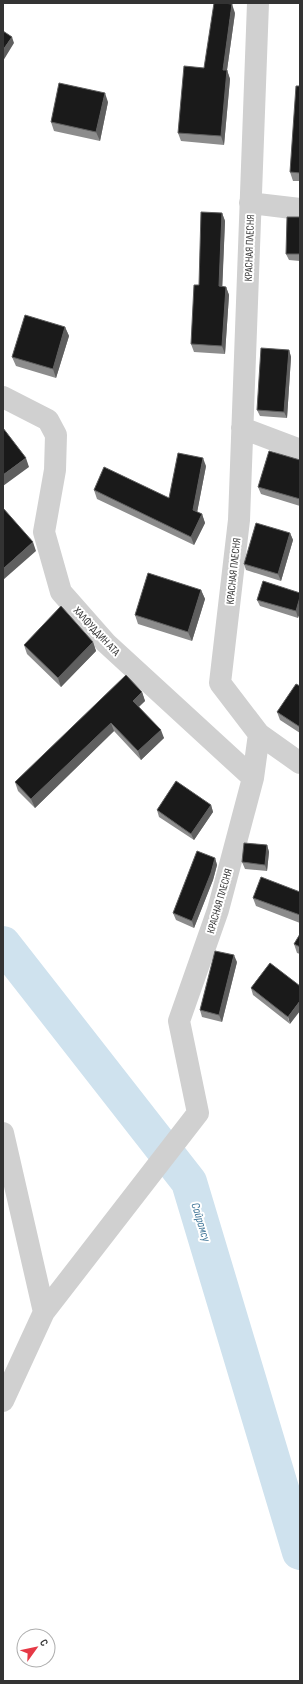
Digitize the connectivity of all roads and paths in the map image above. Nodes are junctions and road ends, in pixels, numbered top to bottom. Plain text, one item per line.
1 (258, 3) edge
2 (250, 203) junction
3 (300, 209) edge
4 (3, 397) edge
5 (242, 428) junction
6 (300, 450) edge
7 (259, 734) junction
8 (300, 763) edge
9 (253, 778) junction
10 (3, 1133) edge
11 (44, 1312) junction
12 (3, 1401) edge

1 - 2 street, КРАСНАЯ ПЛЕСНЯ
2 - 3 street
2 - 5 street, КРАСНАЯ ПЛЕСНЯ
4 - 9 street, ХАЛФУДДИН АТА
5 - 6 street
5 - 7 street, КРАСНАЯ ПЛЕСНЯ
7 - 8 street
7 - 9 street, КРАСНАЯ ПЛЕСНЯ
9 - 11 street, КРАСНАЯ ПЛЕСНЯ
10 - 11 street
11 - 12 street

